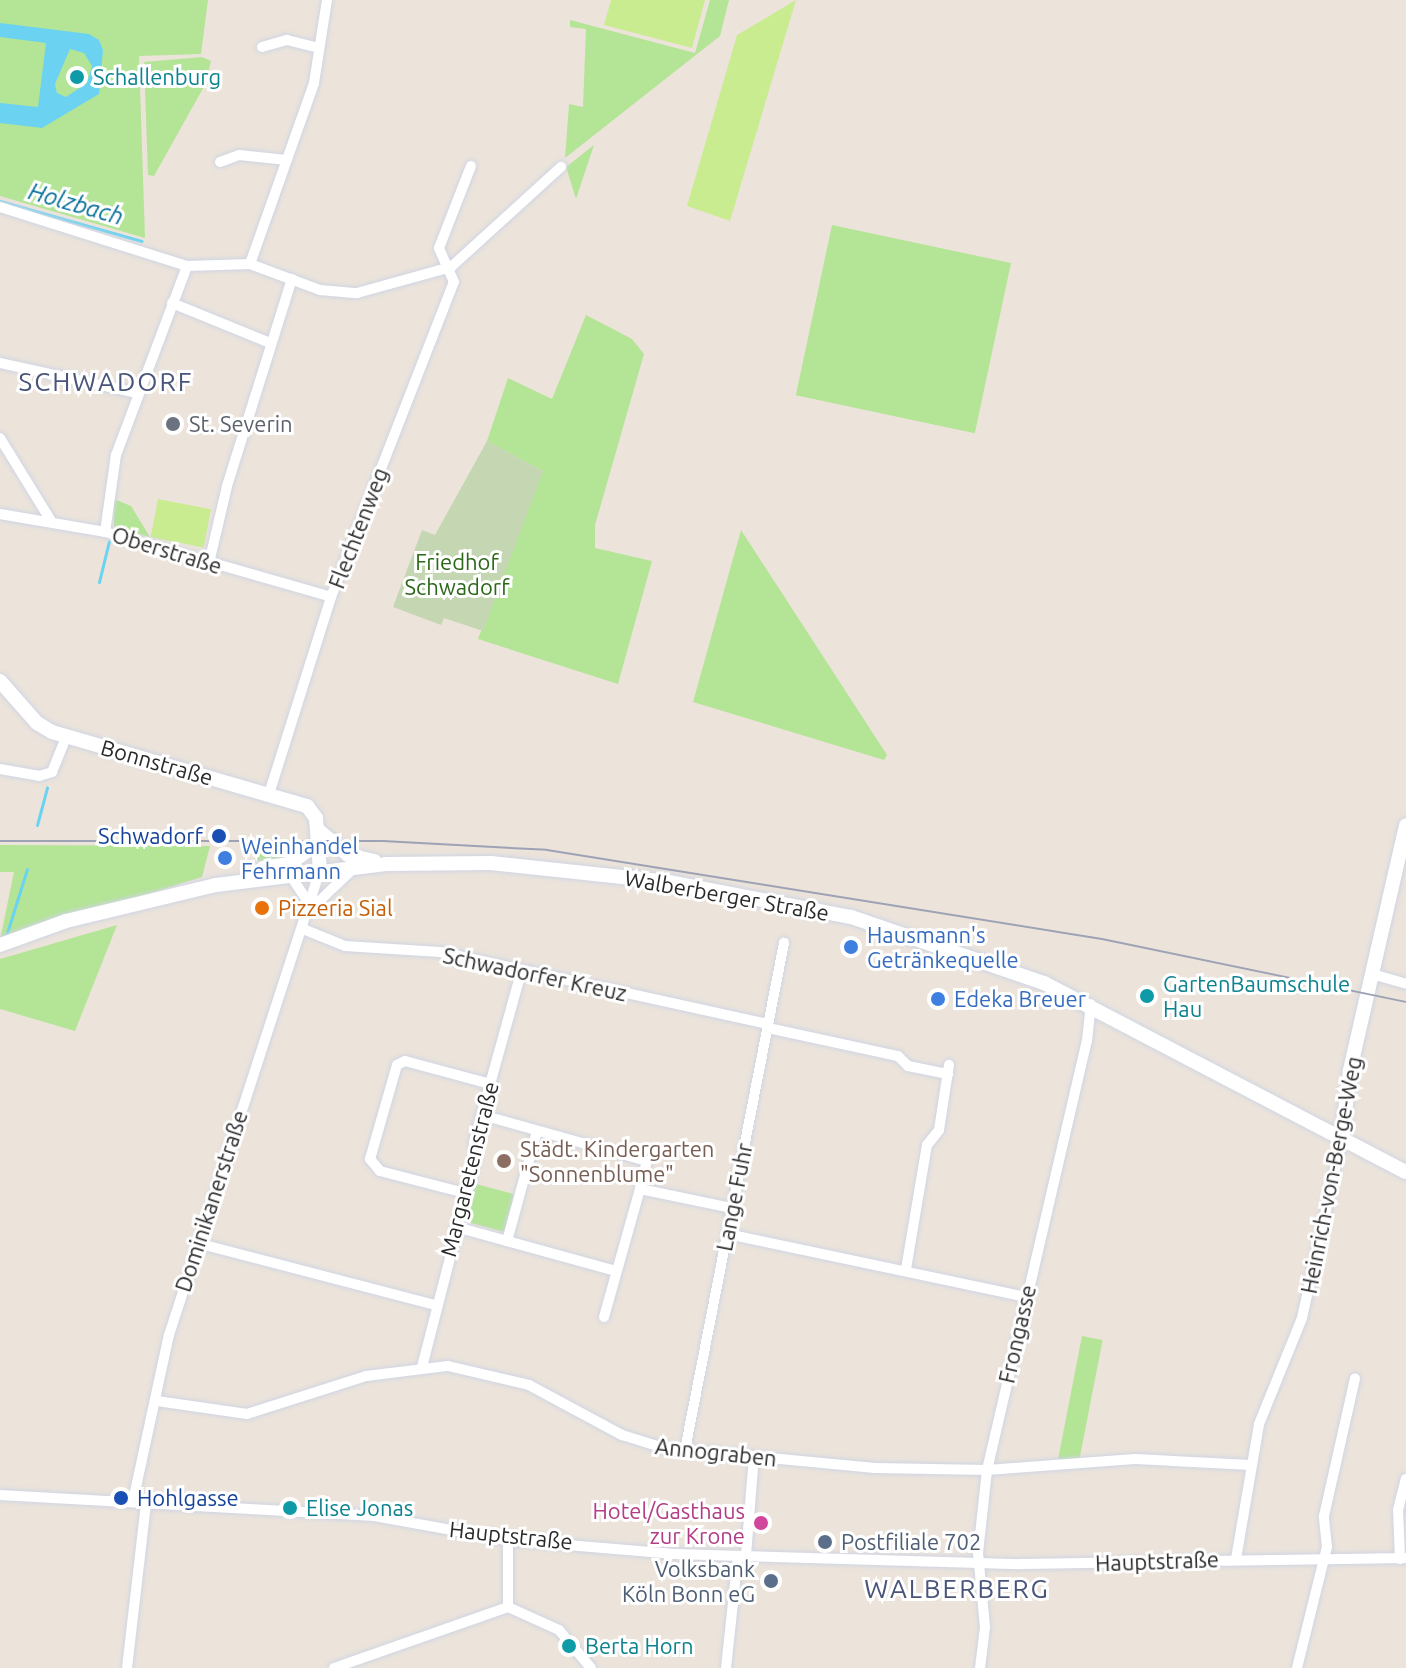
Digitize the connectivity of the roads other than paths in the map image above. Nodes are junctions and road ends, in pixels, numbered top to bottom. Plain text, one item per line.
1 (327, 0) edge
2 (262, 47) dead end
3 (319, 48) junction
4 (287, 160) junction
5 (220, 162) dead end
6 (471, 166) dead end
7 (561, 167) dead end
8 (0, 207) edge
9 (250, 264) junction
10 (187, 266) junction
11 (451, 267) junction
12 (292, 279) junction
13 (172, 303) junction
14 (270, 343) junction
15 (0, 363) edge
16 (136, 393) junction
17 (0, 438) edge
18 (0, 514) edge
19 (51, 521) junction
20 (105, 532) junction
21 (209, 563) junction
22 (331, 597) junction
23 (0, 681) edge
24 (66, 737) junction
25 (0, 769) edge
26 (269, 794) junction
27 (1406, 825) edge
28 (318, 836) junction
29 (351, 861) junction
30 (320, 871) junction
31 (290, 875) junction
32 (216, 885) junction
33 (312, 908) junction
34 (303, 929) junction
35 (784, 943) dead end
36 (0, 945) edge
37 (521, 972) junction
38 (1372, 974) junction
39 (1406, 984) edge
40 (1091, 1004) junction
41 (768, 1026) junction
42 (490, 1084) junction
43 (482, 1115) junction
44 (537, 1131) junction
45 (1342, 1137) junction
46 (1406, 1172) edge
47 (640, 1189) junction
48 (465, 1193) junction
49 (732, 1208) junction
50 (456, 1227) junction
51 (727, 1234) junction
52 (507, 1241) junction
53 (197, 1243) junction
54 (906, 1269) junction
55 (616, 1271) junction
56 (1025, 1297) junction
57 (435, 1305) junction
58 (604, 1317) dead end
59 (422, 1367) junction
60 (1355, 1378) dead end
61 (157, 1401) junction
62 (685, 1450) junction
63 (754, 1456) junction
64 (1251, 1465) junction
65 (987, 1470) junction
66 (1406, 1479) edge
67 (0, 1495) edge
68 (133, 1501) junction
69 (146, 1505) junction
70 (508, 1540) junction
71 (742, 1555) junction
72 (1236, 1559) junction
73 (1403, 1559) edge
74 (978, 1563) junction
75 (1321, 1563) junction
76 (508, 1607) junction
77 (127, 1668) edge
78 (334, 1668) edge
79 (591, 1668) edge
80 (726, 1668) edge
81 (980, 1668) edge
82 (1297, 1668) edge

1 - 3 street
2 - 3 street
3 - 4 street
4 - 5 street
4 - 9 street
6 - 11 street, Flechtenweg
7 - 11 street
8 - 10 street
9 - 10 street
9 - 12 street
10 - 13 street
11 - 12 street
11 - 22 street, Flechtenweg
12 - 14 street
13 - 14 street
13 - 16 street
14 - 21 street
15 - 16 street
16 - 20 street
17 - 19 street
18 - 19 street, Oberstraße
19 - 20 street, Oberstraße
20 - 21 street, Oberstraße
21 - 22 street, Oberstraße
22 - 26 street, Flechtenweg
23 - 24 main road, Bonnstraße
24 - 25 street
24 - 26 main road, Bonnstraße
26 - 28 main road, Bonnstraße
27 - 38 main road, Heinrich-von-Berge-Weg
28 - 29 main road, Bonnstraße
28 - 30 main road
28 - 32 main road
29 - 30 main road
29 - 33 street, Dominikanerstraße
29 - 40 main road, Walberberger Straße
30 - 31 main road
30 - 33 street, Dominikanerstraße
31 - 32 main road
31 - 33 street
32 - 36 main road
33 - 34 street, Dominikanerstraße
34 - 37 street, Schwadorfer Kreuz
34 - 53 street, Dominikanerstraße
35 - 41 street, Lange Fuhr
37 - 41 street, Schwadorfer Kreuz
37 - 42 street, Margaretenstraße
38 - 39 street
38 - 45 main road, Heinrich-von-Berge-Weg
40 - 45 main road, Walberberger Straße
40 - 56 street, Frongasse
41 - 49 street, Lange Fuhr
41 - 54 street, Schwadorfer Kreuz
42 - 43 street, Margaretenstraße
42 - 48 street
43 - 44 street
43 - 48 street, Margaretenstraße
44 - 47 street
44 - 52 street
45 - 46 main road, Walberberger Straße
45 - 64 street, Heinrich-von-Berge-Weg
47 - 49 street
47 - 55 street
48 - 50 street, Margaretenstraße
49 - 51 street, Lange Fuhr
50 - 52 street
50 - 57 street, Margaretenstraße
51 - 54 street
51 - 62 street, Lange Fuhr
52 - 55 street
53 - 57 street
53 - 61 street, Dominikanerstraße
54 - 56 street
55 - 58 street
56 - 65 street, Frongasse
57 - 59 street, Margaretenstraße
59 - 61 street, Annograben
59 - 62 street, Annograben
60 - 75 street
61 - 68 street, Dominikanerstraße
62 - 63 street, Annograben
63 - 65 street, Annograben
63 - 71 street
64 - 65 street, Annograben
64 - 72 street, Heinrich-von-Berge-Weg
65 - 74 street, Frongasse
66 - 73 street
67 - 68 street, Hauptstraße
68 - 69 street, Hauptstraße
69 - 70 street, Hauptstraße
69 - 77 street
70 - 71 street, Hauptstraße
70 - 76 street
71 - 74 street, Hauptstraße
71 - 80 street
72 - 74 street, Hauptstraße
72 - 75 street, Hauptstraße
73 - 75 street, Hauptstraße
74 - 81 street, Frongasse
75 - 82 street
76 - 78 street
76 - 79 street

